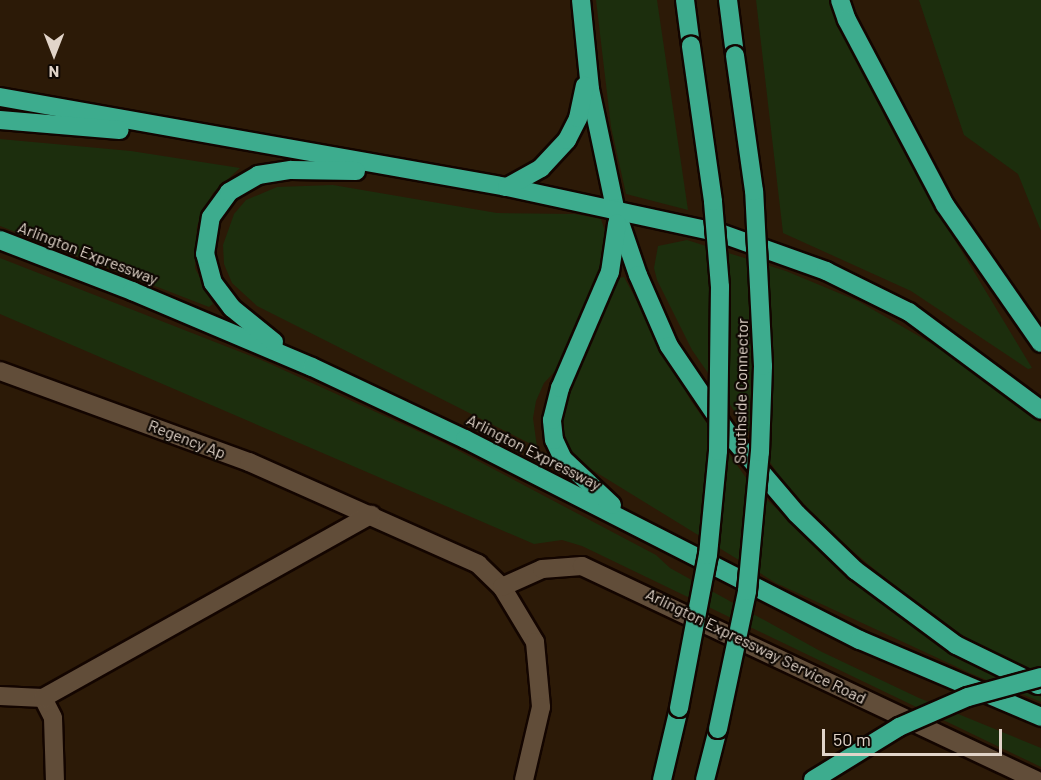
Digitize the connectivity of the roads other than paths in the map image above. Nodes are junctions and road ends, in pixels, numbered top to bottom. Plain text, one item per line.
1 (581, 0) edge
2 (685, 0) edge
3 (728, 0) edge
4 (840, 0) edge
5 (585, 57) junction
6 (0, 98) edge
7 (0, 120) edge
8 (227, 138) junction
9 (436, 175) junction
10 (507, 187) junction
11 (615, 208) junction
12 (0, 240) edge
13 (1041, 342) edge
14 (312, 367) junction
15 (0, 371) edge
16 (1041, 410) edge
17 (371, 515) junction
18 (664, 540) junction
19 (502, 587) junction
20 (1041, 677) edge
21 (1041, 686) edge
22 (0, 696) edge
23 (43, 698) junction
24 (1041, 718) edge
25 (55, 780) edge
26 (524, 780) edge
27 (662, 780) edge
28 (705, 780) edge
29 (813, 780) edge
30 (1036, 780) edge

1 - 5 highway
2 - 27 highway, Southside Connector, bridge
3 - 28 highway, Southside Connector, bridge
4 - 13 highway
5 - 10 highway
5 - 11 highway
6 - 8 highway
7 - 8 highway
8 - 9 highway
9 - 10 highway
9 - 14 highway
10 - 11 highway
11 - 16 highway
11 - 18 highway
11 - 21 highway
12 - 14 highway, Arlington Expressway
14 - 18 highway, Arlington Expressway
15 - 17 street, Regency Ap
17 - 19 street, Regency Ap
17 - 23 street
18 - 24 highway, Arlington Expressway
19 - 26 street, Regency Ap
19 - 30 street, Arlington Expressway Service Road
20 - 29 highway, bridge
22 - 23 street
23 - 25 street

